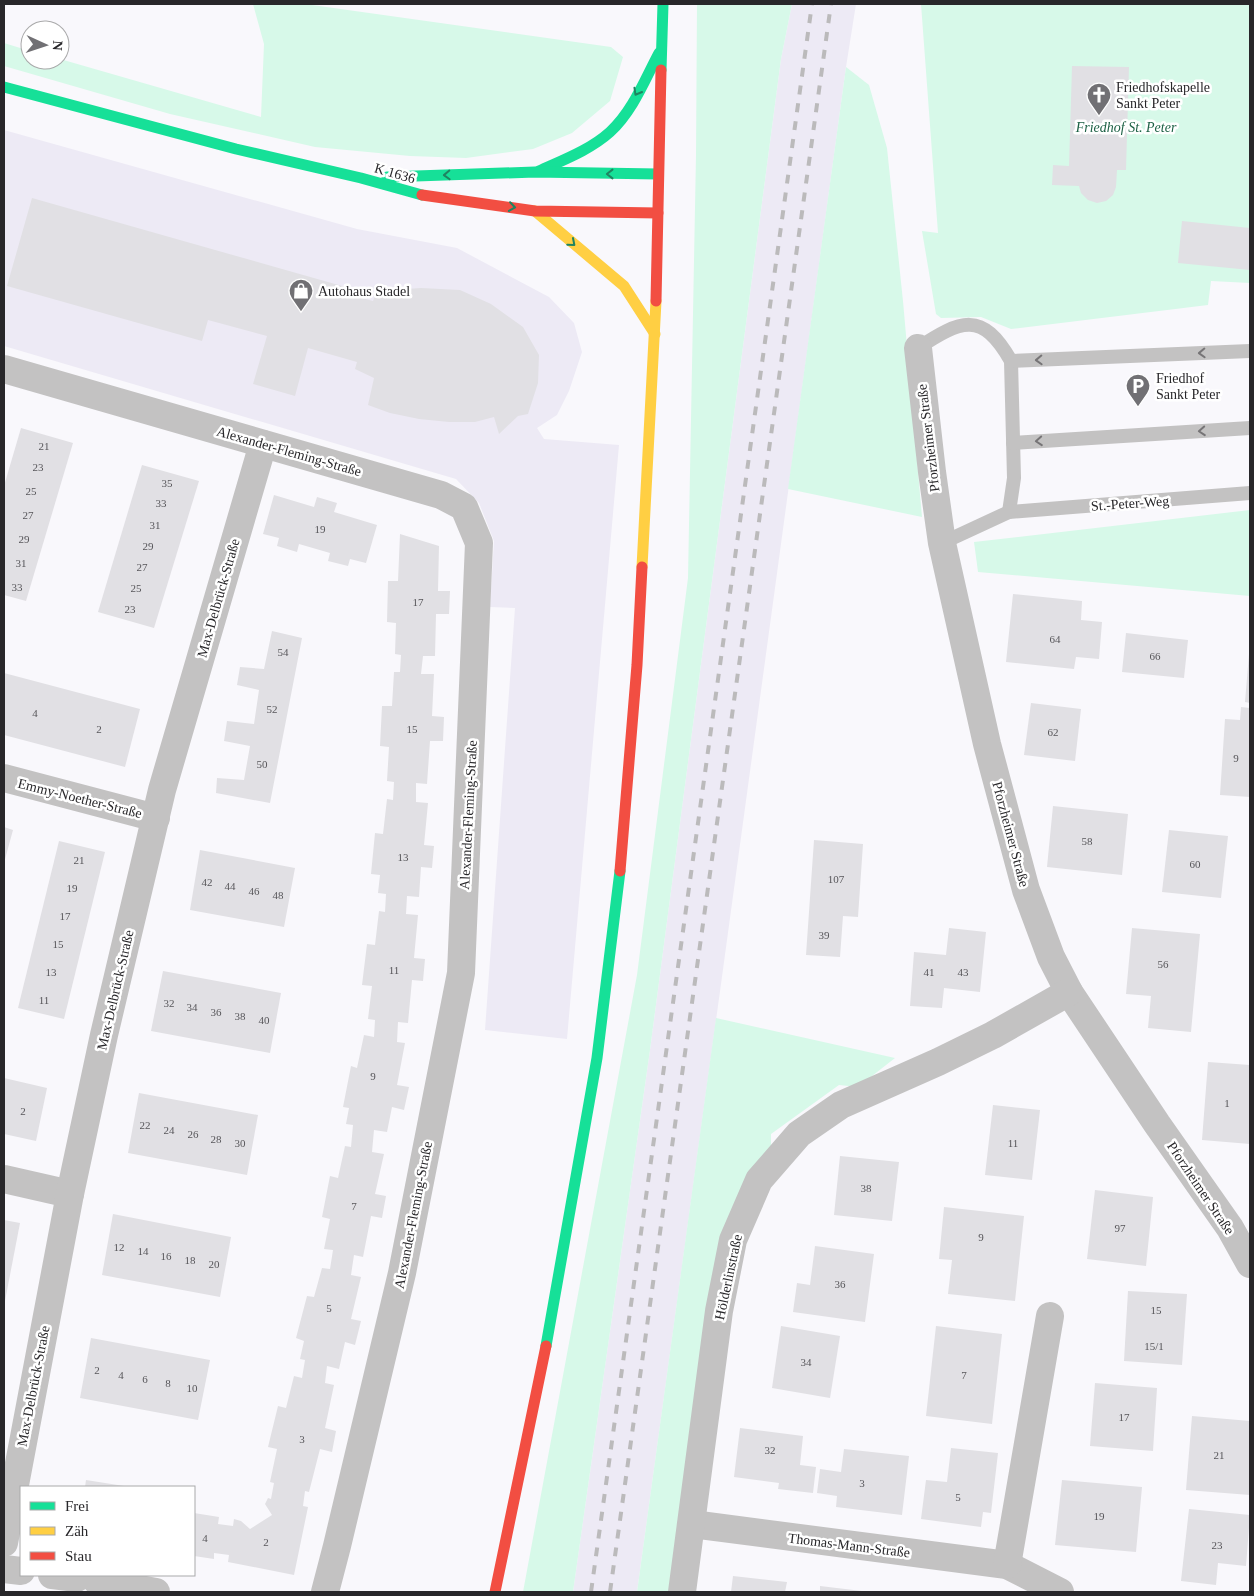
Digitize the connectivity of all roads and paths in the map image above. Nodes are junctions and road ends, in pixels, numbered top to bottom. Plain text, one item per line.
1 (662, 4) edge
2 (661, 50) junction
3 (4, 87) edge
4 (536, 172) junction
5 (658, 174) junction
6 (361, 178) junction
7 (535, 211) junction
8 (658, 213) junction
9 (655, 334) junction
10 (918, 348) joint
11 (1250, 351) edge
12 (1011, 361) junction
13 (4, 369) edge
14 (1250, 428) edge
15 (1014, 443) junction
16 (263, 444) junction
17 (1250, 493) edge
18 (1009, 512) junction
19 (942, 543) junction
20 (4, 778) edge
21 (156, 818) junction
22 (1069, 992) junction
23 (4, 1179) edge
24 (70, 1194) junction
25 (1240, 1222) edge
26 (1250, 1264) edge
27 (1050, 1316) dead end
28 (692, 1524) junction
29 (4, 1544) edge
30 (1007, 1565) junction
31 (4, 1569) edge
32 (20, 1571) edge
33 (75, 1578) edge
34 (156, 1592) edge
35 (325, 1592) edge
36 (495, 1592) edge
37 (682, 1592) edge
38 (1060, 1592) edge

1 - 2 main road
2 -> 4 main road
2 - 5 main road
3 - 6 main road, K 1636
5 -> 4 main road, K 1636
4 -> 6 main road, K 1636
5 - 8 main road
6 -> 7 main road, K 1636
7 - 8 main road, K 1636
7 -> 9 main road
8 - 9 main road
9 - 36 main road
10 - 12 lane
10 - 19 street, Pforzheimer Straße
11 -> 12 lane
12 - 15 lane
13 - 16 street, Alexander-Fleming-Straße
14 -> 15 lane
15 - 18 lane
16 - 21 street, Max-Delbrück-Straße
16 - 35 street, Alexander-Fleming-Straße
17 - 18 lane, St.-Peter-Weg
18 - 19 lane
19 - 22 street, Pforzheimer Straße
20 - 21 street, Emmy-Noether-Straße
21 - 24 street, Max-Delbrück-Straße
22 - 25 street, Pforzheimer Straße
22 - 28 street, Hölderlinstraße
23 - 24 street
24 - 29 street, Max-Delbrück-Straße
25 - 26 street, Pforzheimer Straße
27 - 30 street
28 - 30 street, Thomas-Mann-Straße
28 - 37 street, Hölderlinstraße
30 - 38 street, Thomas-Mann-Straße
31 - 32 street
33 - 34 street

